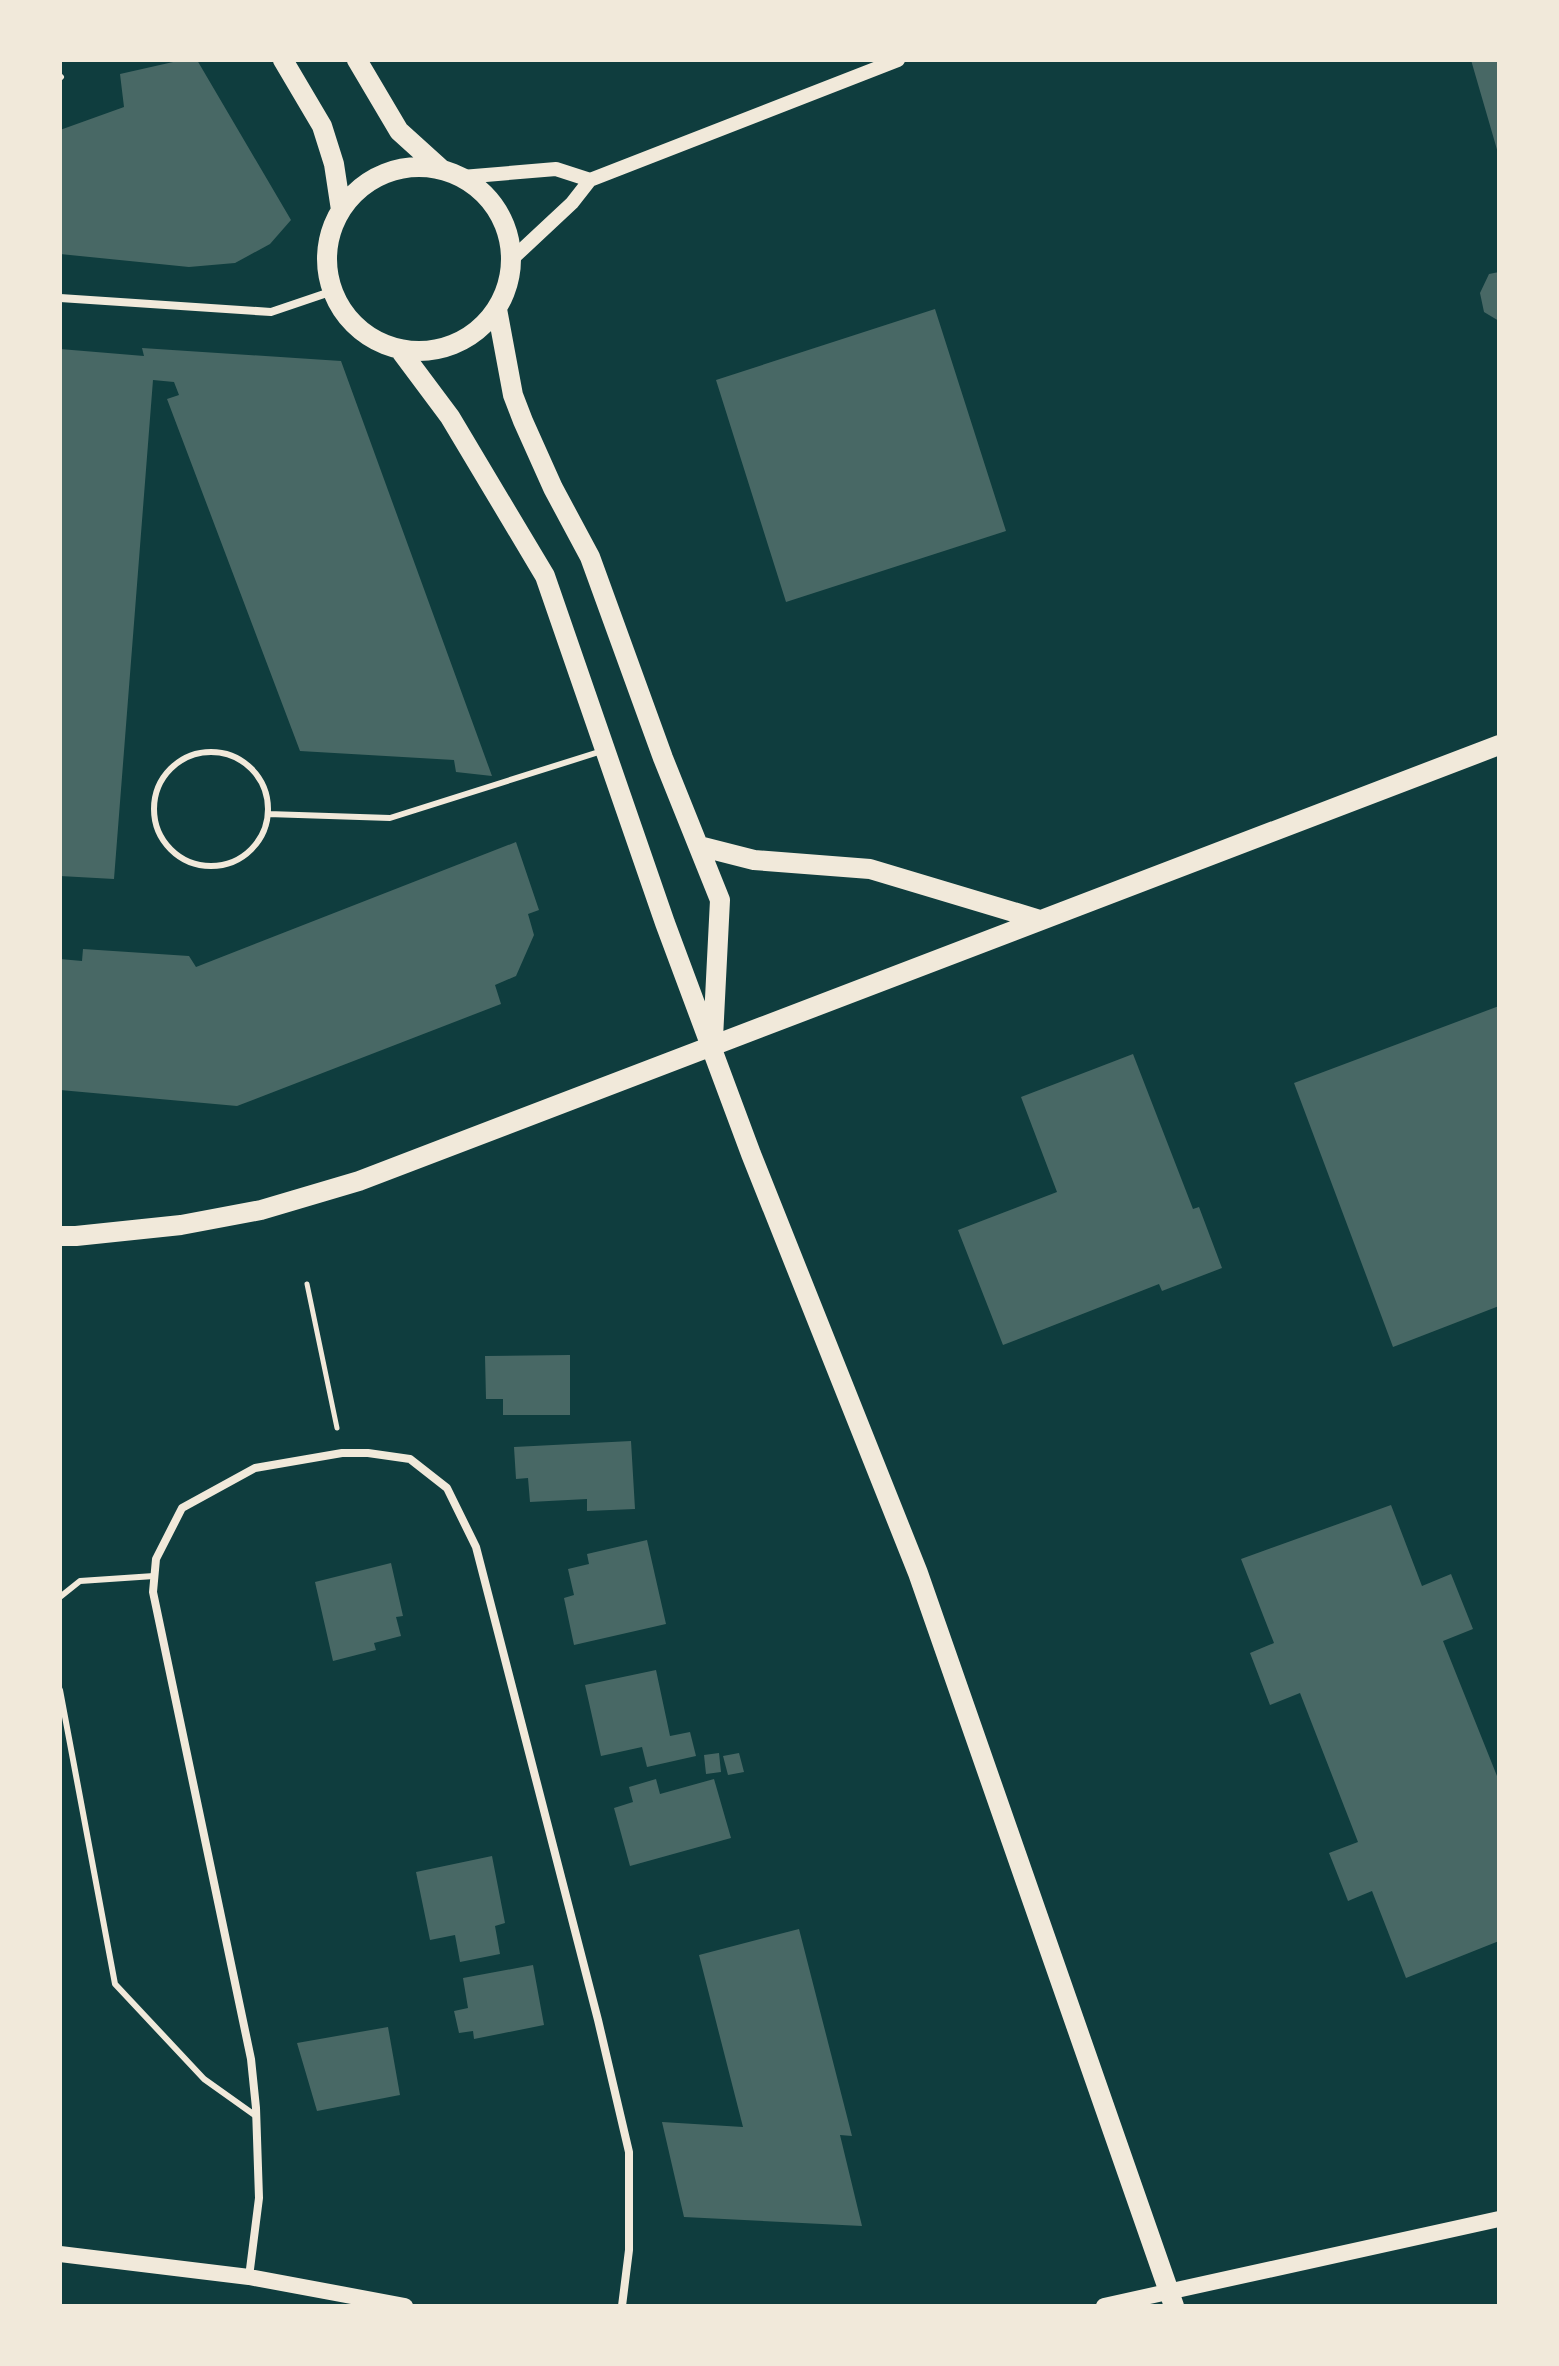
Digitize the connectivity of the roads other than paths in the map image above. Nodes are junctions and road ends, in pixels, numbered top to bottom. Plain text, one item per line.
1 (283, 60) edge
2 (357, 60) edge
3 (898, 60) edge
4 (441, 169) junction
5 (462, 177) junction
6 (590, 180) junction
7 (341, 210) junction
8 (512, 259) junction
9 (333, 291) junction
10 (60, 298) edge
11 (497, 309) junction
12 (400, 350) junction
13 (1499, 745) edge
14 (605, 750) junction
15 (268, 814) junction
16 (699, 846) junction
17 (1040, 920) junction
18 (712, 1046) junction
19 (60, 1236) edge
20 (154, 1576) junction
21 (60, 1597) edge
22 (60, 1690) edge
23 (256, 2116) junction
24 (1499, 2219) edge
25 (60, 2254) edge
26 (249, 2277) junction
27 (1172, 2299) edge
28 (405, 2306) edge
29 (622, 2306) edge
30 (1104, 2306) edge

1 - 7 main road
2 - 4 main road
3 - 6 street
4 - 5 main road
4 - 7 main road
5 - 6 street
5 - 8 main road
6 - 8 street
7 - 9 main road
8 - 11 main road
9 - 10 street
9 - 12 main road
11 - 12 main road
11 - 16 main road
12 - 14 main road
13 - 17 main road
14 - 15 lane
14 - 18 main road
15 - 15 lane
16 - 17 main road
16 - 18 main road
17 - 18 main road
18 - 19 main road
18 - 27 main road
20 - 21 lane
20 - 23 street
20 - 29 street
22 - 23 lane
23 - 26 street
24 - 27 main road
25 - 26 main road
26 - 28 main road
27 - 30 main road

